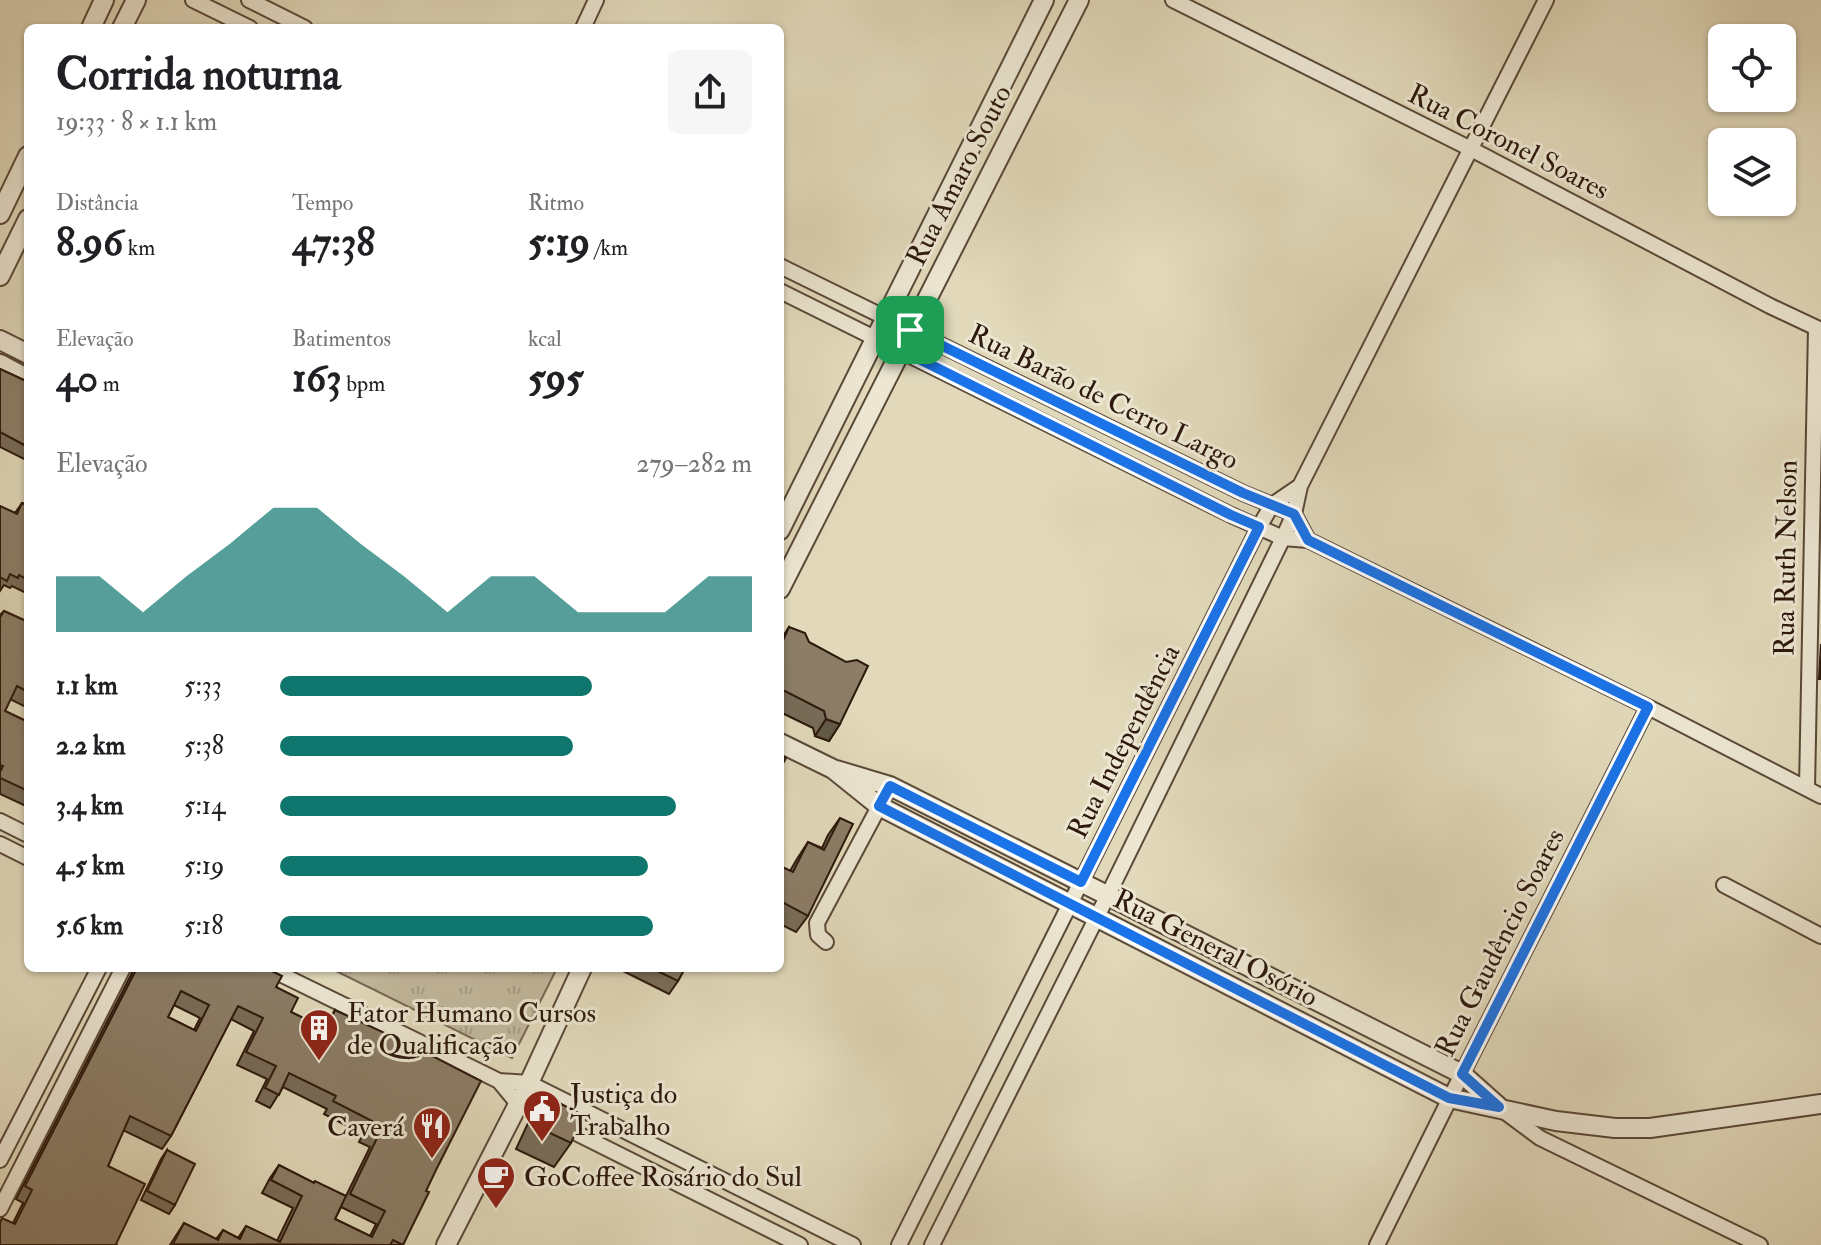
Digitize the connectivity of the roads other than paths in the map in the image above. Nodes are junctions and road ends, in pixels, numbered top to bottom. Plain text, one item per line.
1 (104, 0) edge
2 (136, 0) edge
3 (193, 0) edge
4 (249, 0) edge
5 (596, 0) edge
6 (1044, 0) edge
7 (1079, 0) edge
8 (1173, 0) edge
9 (1546, 0) edge
10 (93, 24) edge
11 (124, 24) edge
12 (242, 24) edge
13 (294, 24) edge
14 (585, 24) edge
15 (1471, 149) junction
16 (24, 164) edge
17 (0, 214) edge
18 (24, 227) edge
19 (784, 268) edge
20 (0, 276) edge
21 (784, 293) edge
22 (885, 319) junction
23 (1818, 329) edge
24 (910, 330) junction
25 (875, 339) junction
26 (0, 340) edge
27 (901, 350) junction
28 (24, 352) edge
29 (0, 364) edge
30 (24, 377) edge
31 (1030, 389) junction
32 (1020, 410) junction
33 (1205, 474) junction
34 (1300, 486) junction
35 (1194, 497) junction
36 (1272, 505) junction
37 (1294, 514) junction
38 (784, 522) edge
39 (1259, 527) junction
40 (1283, 538) junction
41 (1308, 540) junction
42 (784, 581) edge
43 (1648, 707) junction
44 (784, 745) edge
45 (1144, 756) junction
46 (1171, 768) junction
47 (833, 769) junction
48 (890, 786) junction
49 (1807, 788) junction
50 (1821, 796) edge
51 (879, 806) junction
52 (0, 821) edge
53 (24, 833) edge
54 (0, 844) edge
55 (24, 856) edge
56 (1081, 882) junction
57 (1724, 885) dead end
58 (1108, 895) junction
59 (1070, 904) junction
60 (1097, 917) junction
61 (1821, 936) edge
62 (826, 942) dead end
63 (97, 972) edge
64 (121, 972) edge
65 (276, 972) edge
66 (580, 972) edge
67 (1341, 1013) junction
68 (1331, 1038) junction
69 (1462, 1074) junction
70 (499, 1081) junction
71 (529, 1083) junction
72 (1449, 1098) junction
73 (518, 1104) junction
74 (1821, 1104) edge
75 (1499, 1107) junction
76 (661, 1149) junction
77 (0, 1160) edge
78 (651, 1171) junction
79 (0, 1209) edge
80 (446, 1245) edge
81 (800, 1245) edge
82 (853, 1245) edge
83 (899, 1245) edge
84 (932, 1245) edge
85 (1377, 1245) edge
86 (1760, 1245) edge

1 - 10 street
2 - 11 street
3 - 12 street
4 - 13 street
5 - 14 street
6 - 22 street, Rua Amaro Souto
7 - 24 street, Rua Amaro Souto
8 - 15 street, Rua Coronel Soares
9 - 15 street, Rua Independência
15 - 23 street, Rua Coronel Soares
15 - 34 street, Rua Independência
16 - 17 street
18 - 20 street
19 - 22 street, Rua Barão de Cerro Largo
21 - 25 street, Rua Barão de Cerro Largo
22 - 24 street, Rua Barão de Cerro Largo
22 - 25 street, Rua Amaro Souto
23 - 49 street, Rua Ruth Nelson
24 - 27 street, Rua Amaro Souto
24 - 31 street, Rua Barão de Cerro Largo
25 - 27 street, Rua Barão de Cerro Largo
25 - 38 street, Rua Amaro Souto
26 - 28 street
27 - 32 street, Rua Barão de Cerro Largo
27 - 42 street, Rua Amaro Souto
29 - 30 street
31 - 32 street
31 - 33 street, Rua Barão de Cerro Largo
32 - 35 street, Rua Barão de Cerro Largo
33 - 35 street
33 - 36 street, Rua Barão de Cerro Largo
34 - 36 street, Rua Independência
34 - 37 street, Rua Independência
35 - 39 street, Rua Barão de Cerro Largo
36 - 37 street, Rua Barão de Cerro Largo
36 - 39 street, Rua Independência
37 - 40 street, Rua Independência
37 - 41 street
39 - 40 street, Rua Barão de Cerro Largo
39 - 45 street, Rua Independência
40 - 41 street, Rua Barão de Cerro Largo
40 - 46 street, Rua Independência
41 - 43 street, Rua Barão de Cerro Largo
43 - 49 street, Rua Barão de Cerro Largo
43 - 69 street, Rua Gaudêncio Soares
44 - 47 street, Rua General Osório
45 - 46 street
45 - 56 street, Rua Independência
46 - 58 street, Rua Independência
47 - 48 street, Rua General Osório
47 - 51 street, Rua General Osório
48 - 51 street
48 - 56 street, Rua General Osório
49 - 50 street, Rua Barão de Cerro Largo
51 - 59 street, Rua General Osório
51 - 62 street
52 - 53 street
54 - 55 street
56 - 58 street, Rua General Osório
56 - 59 street, Rua Independência
57 - 61 street
58 - 60 street, Rua Independência
58 - 67 street, Rua General Osório
59 - 60 street, Rua General Osório
59 - 83 street, Rua Independência
60 - 68 street, Rua General Osório
60 - 84 street, Rua Independência
63 - 77 street
64 - 79 street
65 - 70 street
66 - 71 street
67 - 68 street
67 - 69 street, Rua General Osório
68 - 72 street, Rua General Osório
69 - 72 street, Rua Gaudêncio Soares
69 - 75 street, Rua General Osório
70 - 71 street
70 - 73 street
71 - 73 street
71 - 76 street
72 - 75 street, Rua General Osório
72 - 85 street, Rua Gaudêncio Soares
73 - 78 street
73 - 80 street
74 - 75 street
75 - 86 street, Rua General Osório
76 - 78 street
76 - 82 street
78 - 81 street

